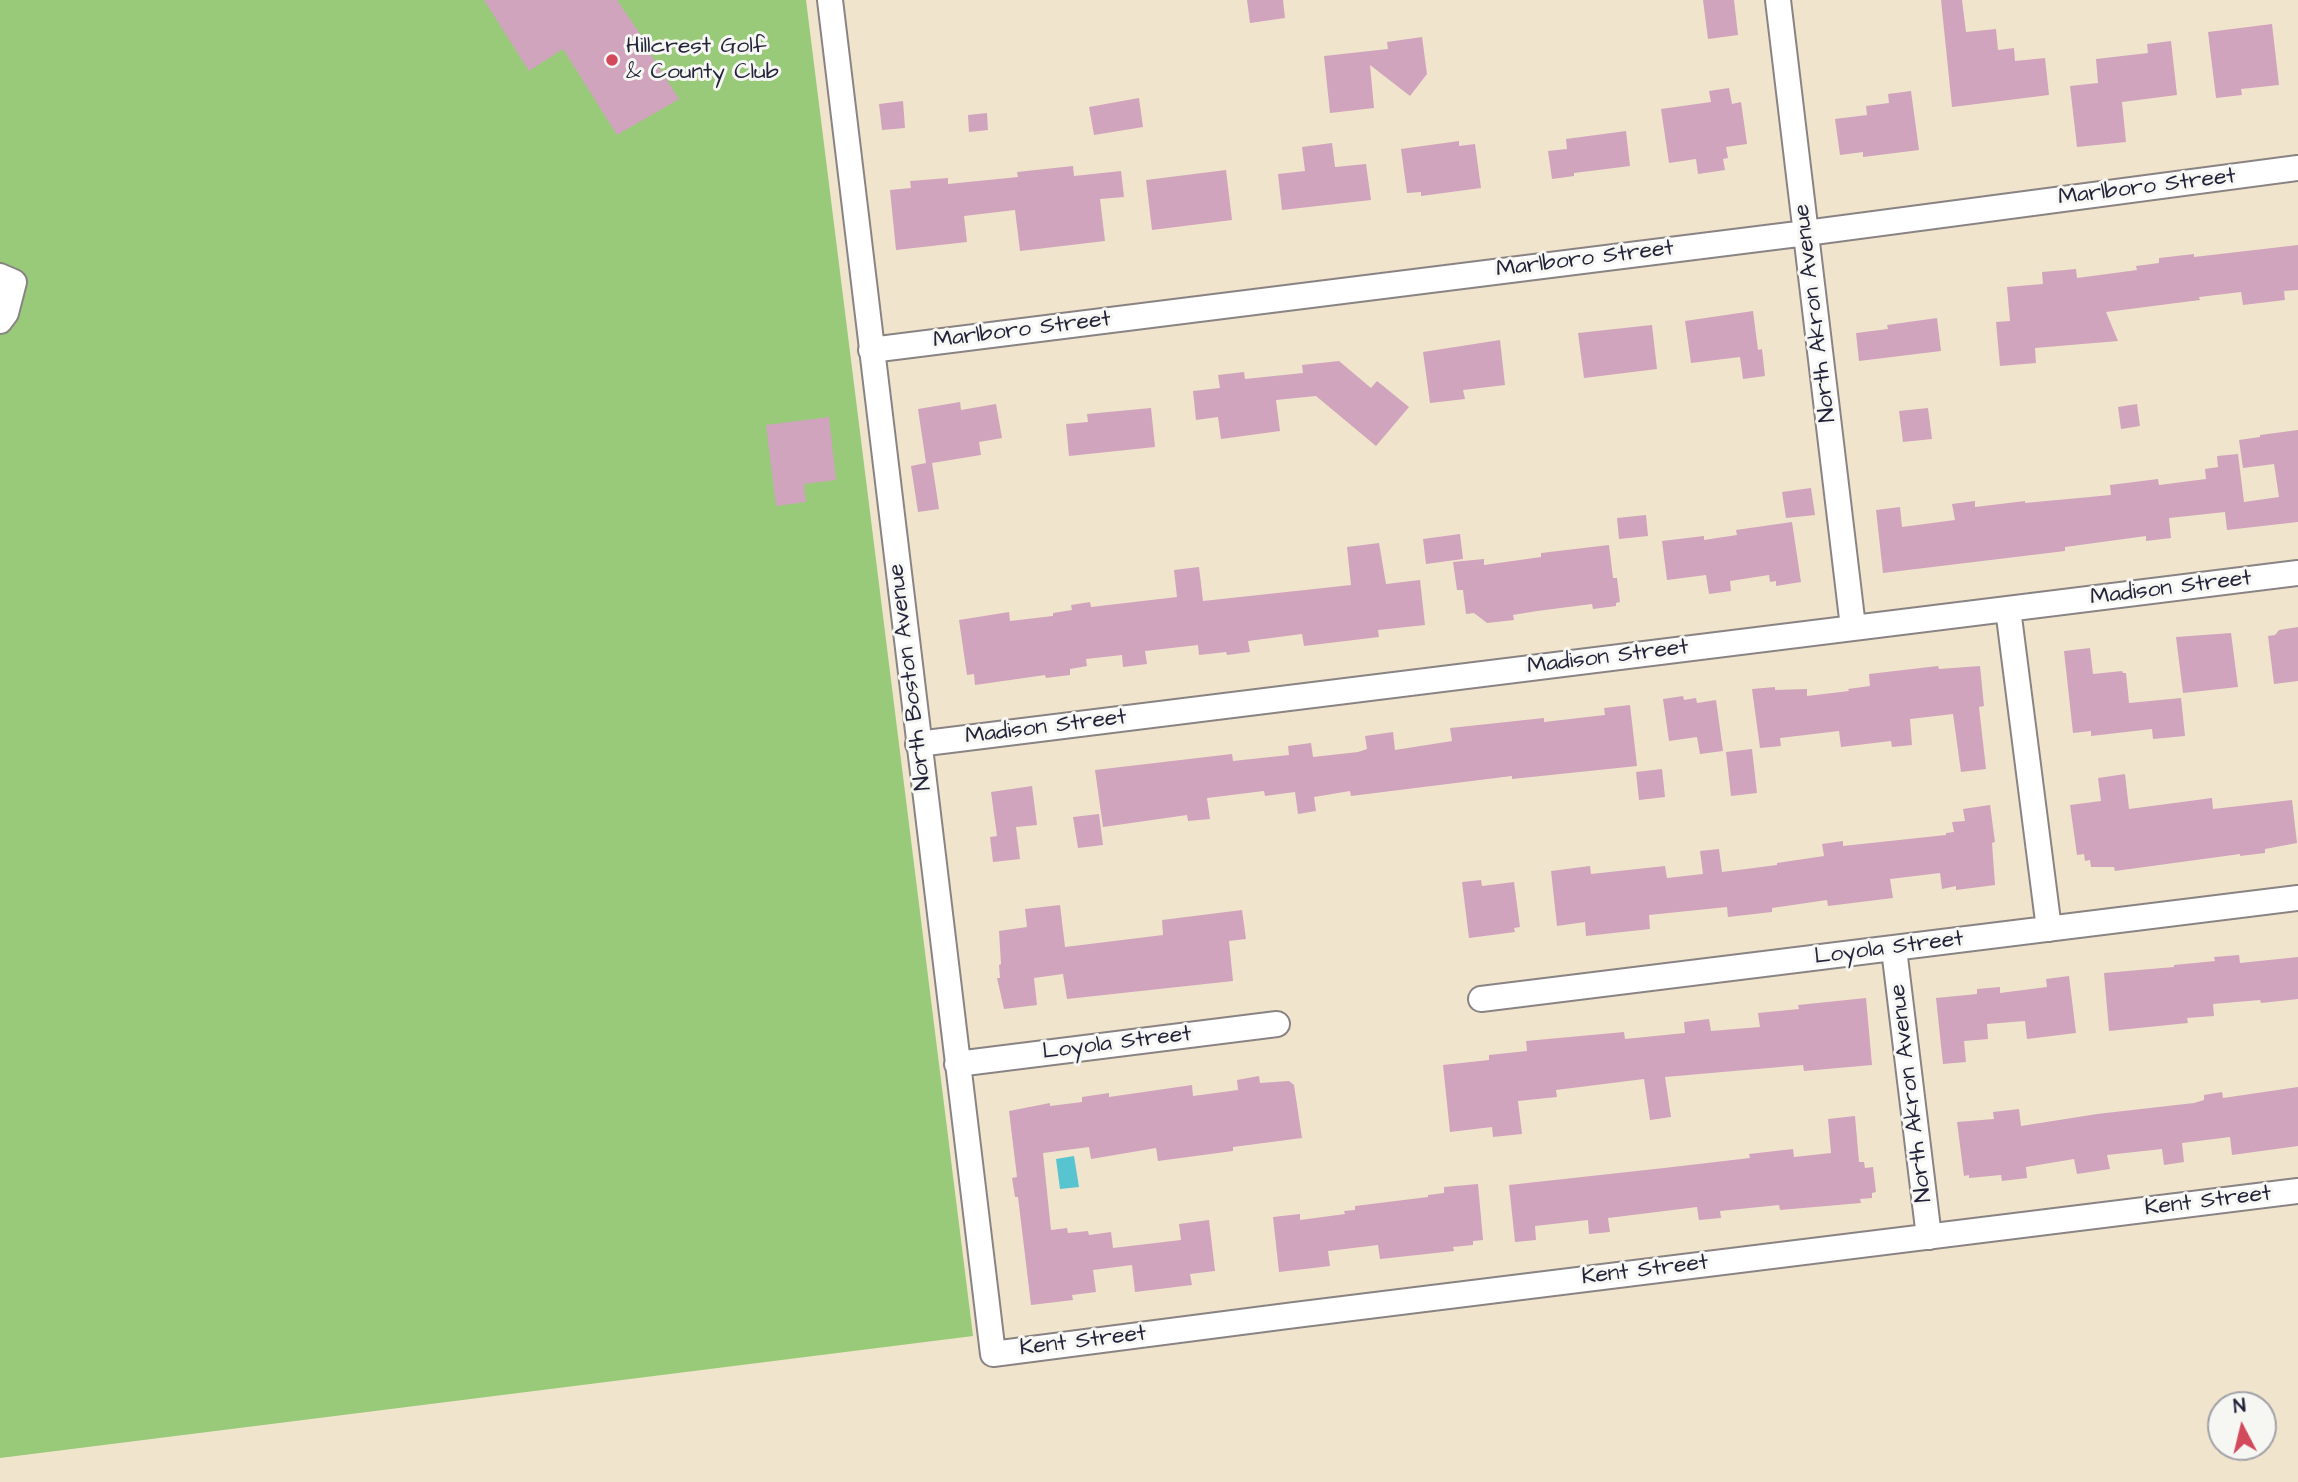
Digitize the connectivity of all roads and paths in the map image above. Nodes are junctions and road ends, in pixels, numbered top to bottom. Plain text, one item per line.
1 (830, 0) edge
2 (1778, 0) edge
3 (2298, 168) edge
4 (1806, 233) junction
5 (0, 276) edge
6 (0, 321) edge
7 (871, 350) junction
8 (2298, 573) edge
9 (2008, 609) junction
10 (1853, 627) junction
11 (918, 744) junction
12 (2298, 898) edge
13 (2049, 929) junction
14 (1895, 949) junction
15 (1481, 999) dead end
16 (1277, 1024) dead end
17 (957, 1064) junction
18 (2298, 1191) edge
19 (1929, 1237) junction
20 (993, 1354) joint

1 - 7 street, North Boston Avenue
2 - 4 street, North Akron Avenue
3 - 4 street, Marlboro Street
4 - 7 street, Marlboro Street
4 - 10 street, North Akron Avenue
5 - 6 street
7 - 11 street, North Boston Avenue
8 - 9 street, Madison Street
9 - 10 street, Madison Street
9 - 13 street
10 - 11 street, Madison Street
11 - 17 street, North Boston Avenue
12 - 13 street, Loyola Street
13 - 14 street, Loyola Street
14 - 15 street, Loyola Street
14 - 19 street, North Akron Avenue
16 - 17 street, Loyola Street
17 - 20 street, North Boston Avenue
18 - 19 street, Kent Street
19 - 20 street, Kent Street

